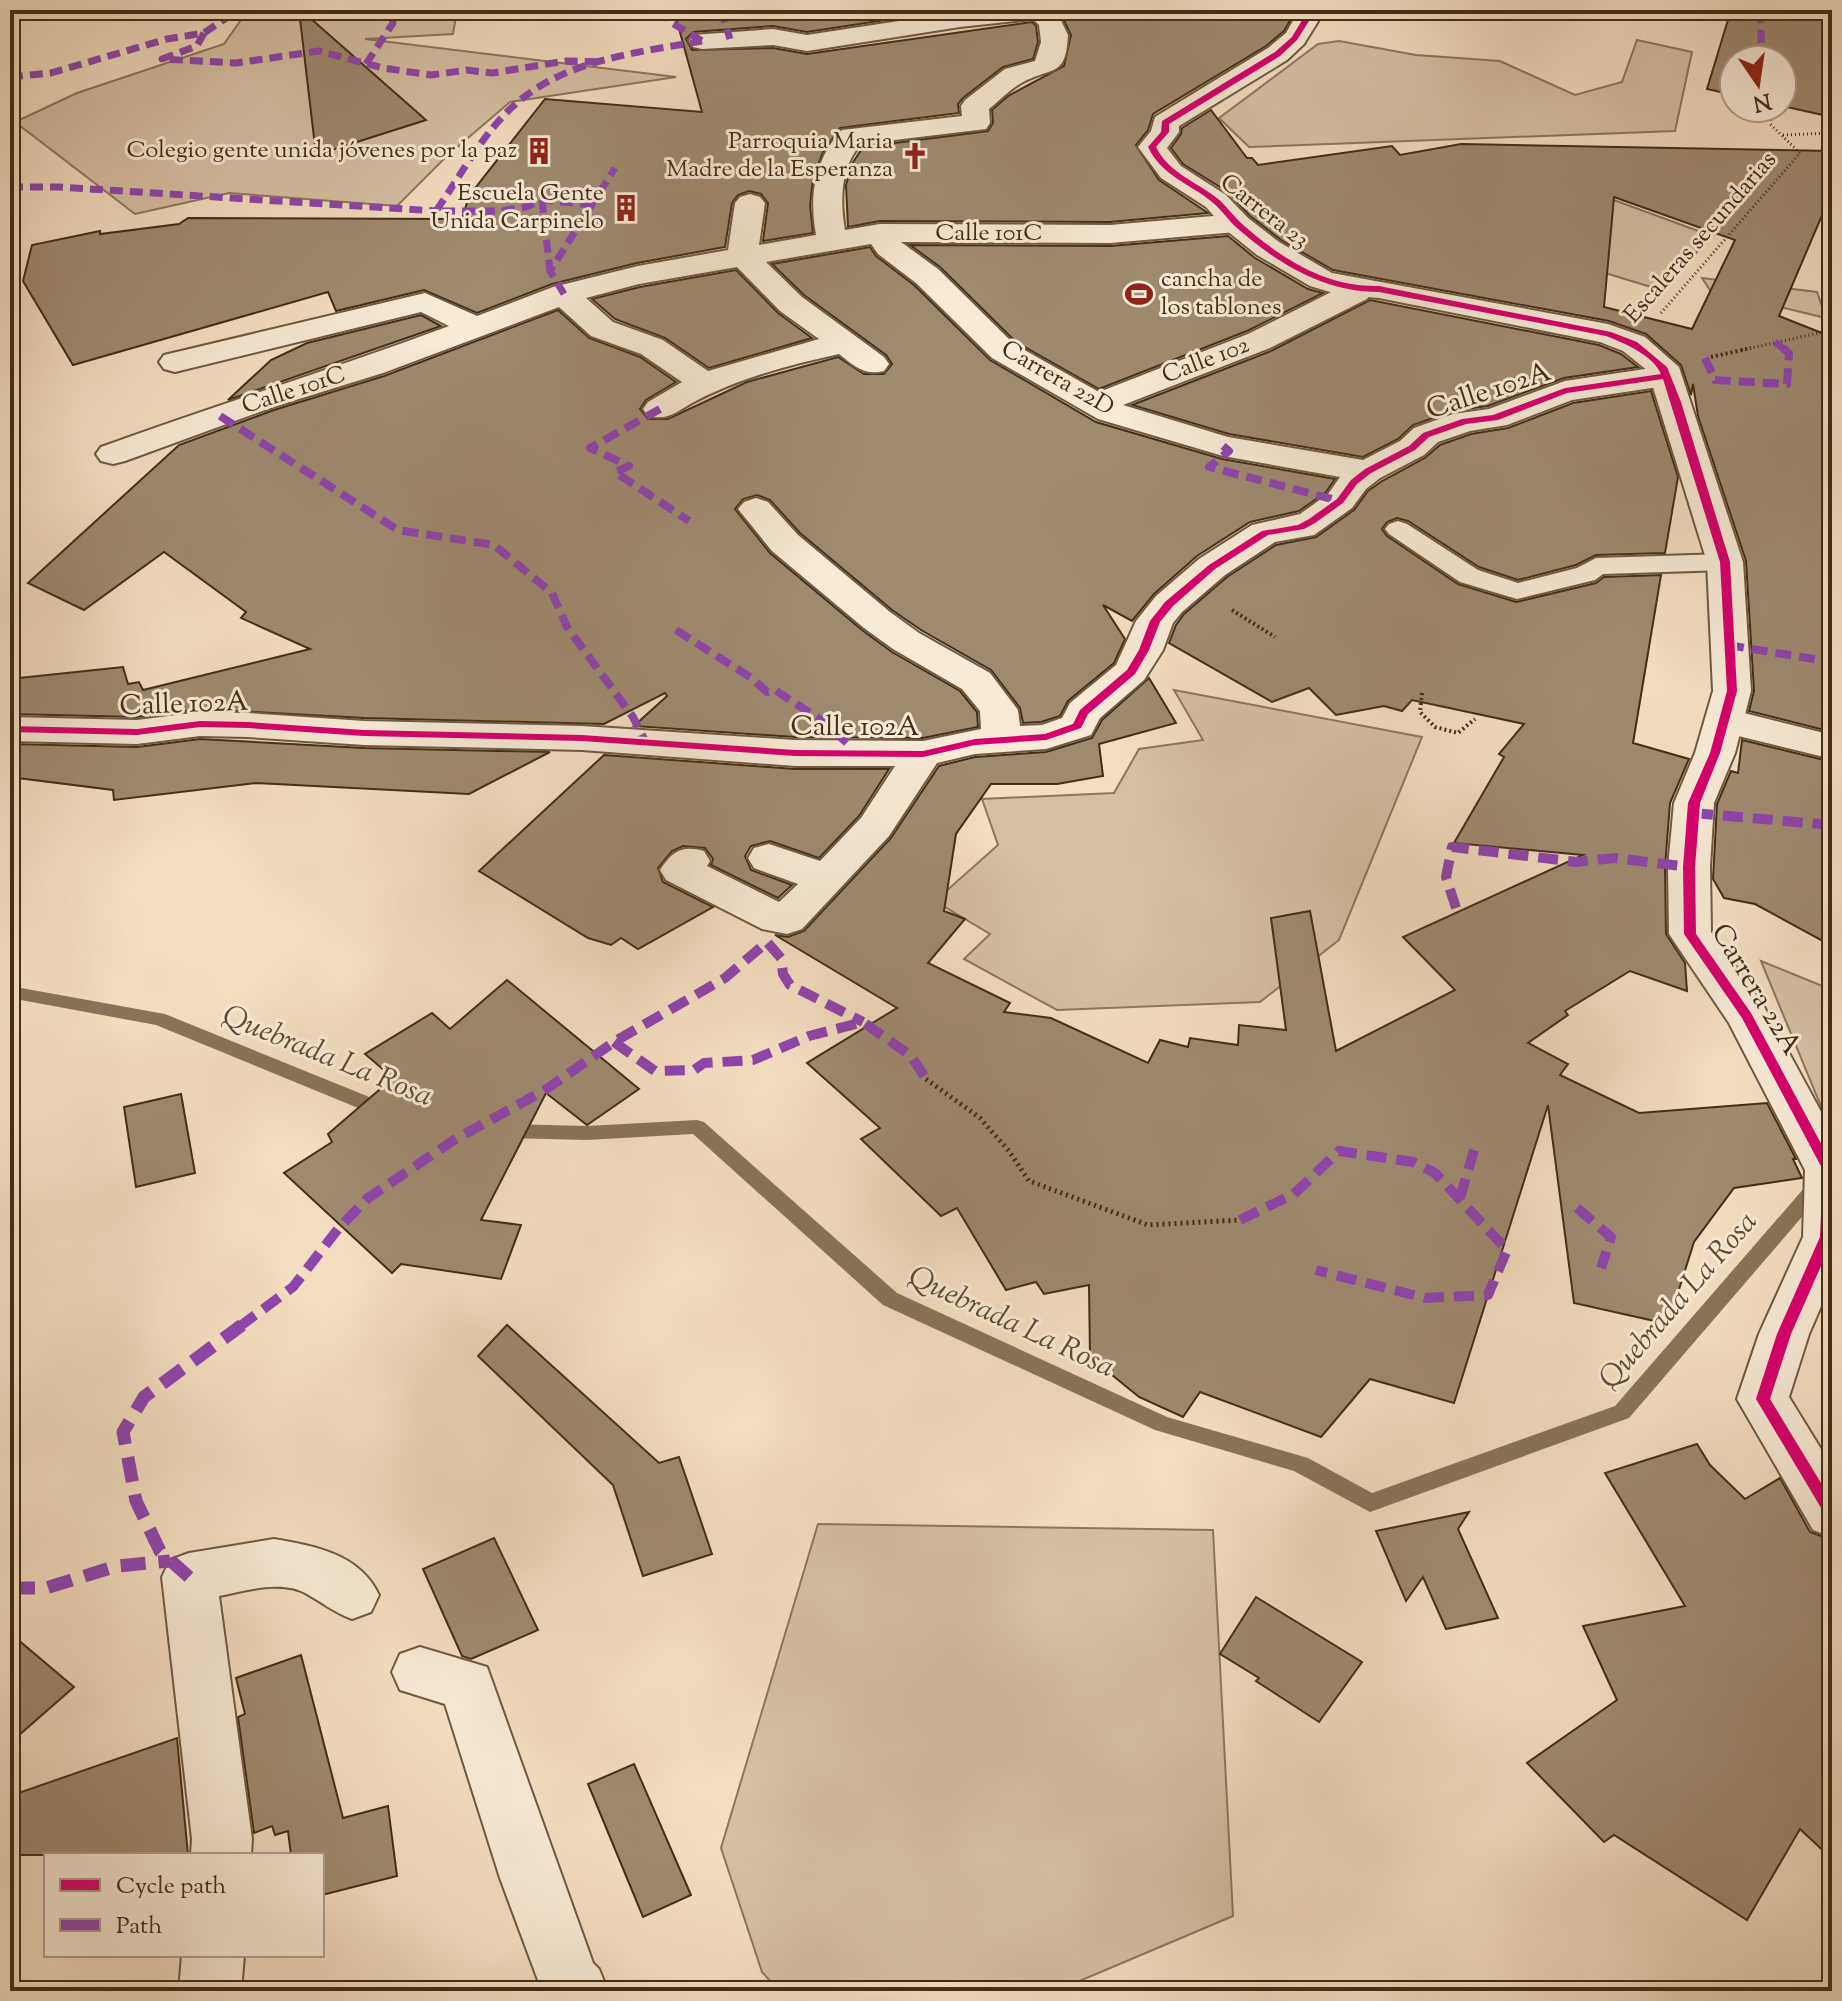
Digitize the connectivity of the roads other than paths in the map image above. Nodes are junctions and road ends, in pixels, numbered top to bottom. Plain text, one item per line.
1 (848, 10) edge
2 (1041, 10) edge
3 (1312, 10) edge
4 (885, 30) junction
5 (702, 41) dead end
6 (750, 203) dead end
7 (1236, 223) junction
8 (880, 233) junction
9 (832, 243) junction
10 (744, 257) junction
11 (1356, 292) junction
12 (564, 294) junction
13 (475, 327) junction
14 (845, 343) junction
15 (175, 362) dead end
16 (1654, 362) junction
17 (873, 364) dead end
18 (706, 384) junction
19 (1097, 404) junction
20 (660, 409) dead end
21 (113, 454) dead end
22 (1368, 471) junction
23 (756, 509) dead end
24 (1398, 529) dead end
25 (1725, 562) junction
26 (1724, 720) junction
27 (10, 729) edge
28 (1002, 739) junction
29 (1832, 747) edge
30 (923, 754) junction
31 (769, 858) dead end
32 (689, 861) dead end
33 (828, 879) junction
34 (1832, 1514) edge
35 (352, 1595) dead end
36 (420, 1672) dead end
37 (221, 1853) edge
38 (213, 1957) edge
39 (210, 1991) edge
40 (577, 1991) edge

1 - 4 street
2 - 4 street
2 - 9 street
3 - 7 street, Carrera 23
4 - 5 street
6 - 10 street
7 - 8 street, Calle 101C
7 - 11 street, Carrera 23
8 - 9 street, Calle 101C
8 - 19 street, Carrera 22D
9 - 10 street, Calle 101C
10 - 12 street, Calle 101C
10 - 14 street
11 - 16 street, Carrera 23
11 - 19 street, Calle 102
12 - 13 street, Calle 101C
12 - 18 street
13 - 15 street, Calle 101C
13 - 21 street, Calle 101C
14 - 17 street
14 - 18 street
16 - 22 street, Calle 102A
16 - 25 street, Carrera 22A
18 - 20 street
19 - 22 street, Carrera 22D
22 - 28 street, Calle 102A
23 - 28 street
24 - 25 lane
25 - 26 street, Carrera 22A
26 - 29 street
26 - 34 street, Carrera 22A
27 - 30 street, Calle 102A
28 - 30 street, Calle 102A
30 - 33 street, Calle 102A
31 - 33 street
32 - 33 street, Calle 102A
35 - 37 street
36 - 40 street
38 - 39 street

